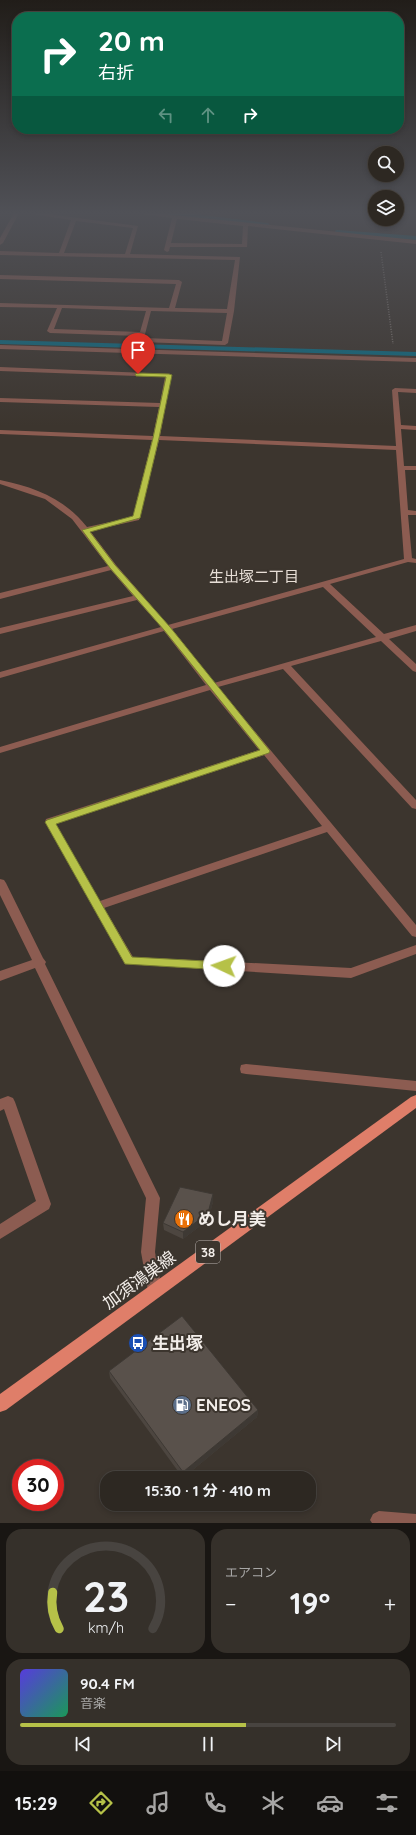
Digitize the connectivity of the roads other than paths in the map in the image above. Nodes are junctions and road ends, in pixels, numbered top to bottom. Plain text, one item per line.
1 (178, 284) edge
2 (235, 284) edge
3 (0, 305) edge
4 (60, 307) junction
5 (149, 309) junction
6 (172, 309) junction
7 (231, 311) junction
8 (142, 337) junction
9 (0, 347) edge
10 (138, 351) junction
11 (416, 360) edge
12 (0, 369) edge
13 (416, 391) edge
14 (0, 400) edge
15 (163, 405) junction
16 (398, 427) junction
17 (416, 428) edge
18 (0, 432) edge
19 (156, 438) junction
20 (400, 448) junction
21 (402, 468) junction
22 (416, 468) edge
23 (0, 482) edge
24 (404, 512) junction
25 (416, 513) edge
26 (86, 530) junction
27 (412, 561) edge
28 (113, 567) junction
29 (325, 584) junction
30 (0, 586) edge
31 (3, 595) edge
32 (138, 597) junction
33 (416, 628) edge
34 (167, 629) junction
35 (0, 632) edge
36 (383, 637) junction
37 (285, 665) junction
38 (416, 669) edge
39 (0, 675) edge
40 (212, 686) junction
41 (2, 746) edge
42 (266, 751) junction
43 (416, 806) edge
44 (329, 828) junction
45 (0, 883) edge
46 (97, 906) junction
47 (416, 932) edge
48 (416, 949) edge
49 (40, 962) junction
50 (0, 976) edge
51 (246, 1069) dead end
52 (416, 1086) edge
53 (416, 1100) edge
54 (0, 1105) edge
55 (0, 1232) edge
56 (154, 1291) junction
57 (0, 1404) edge
58 (380, 1520) dead end
59 (416, 1523) edge

1 - 6 street
2 - 7 street
3 - 4 street
4 - 5 street
4 - 8 street
5 - 6 street
5 - 8 street
6 - 7 street
7 - 8 street
8 - 10 street
9 - 10 street
10 - 11 street
12 - 15 street
13 - 16 street
14 - 15 street
15 - 19 street
16 - 17 street
16 - 20 street
18 - 19 street
19 - 20 street
19 - 26 street
20 - 21 street
21 - 22 street
21 - 24 street
23 - 26 street
24 - 25 street
24 - 27 street
26 - 28 street
27 - 29 street
28 - 31 street
28 - 32 street
29 - 34 street
29 - 36 street
30 - 31 street
32 - 34 street
32 - 35 street
33 - 36 street
34 - 39 street
34 - 40 street
36 - 37 street
36 - 38 street
37 - 40 street
37 - 43 street
40 - 41 street
40 - 42 street
42 - 44 street
42 - 46 street
44 - 46 street
44 - 47 street
45 - 49 street
46 - 48 street
49 - 50 street
49 - 56 street
51 - 52 street
53 - 56 main road, 加須鴻巣線 / 38
54 - 55 street
56 - 57 main road, 加須鴻巣線 / 38
58 - 59 street

